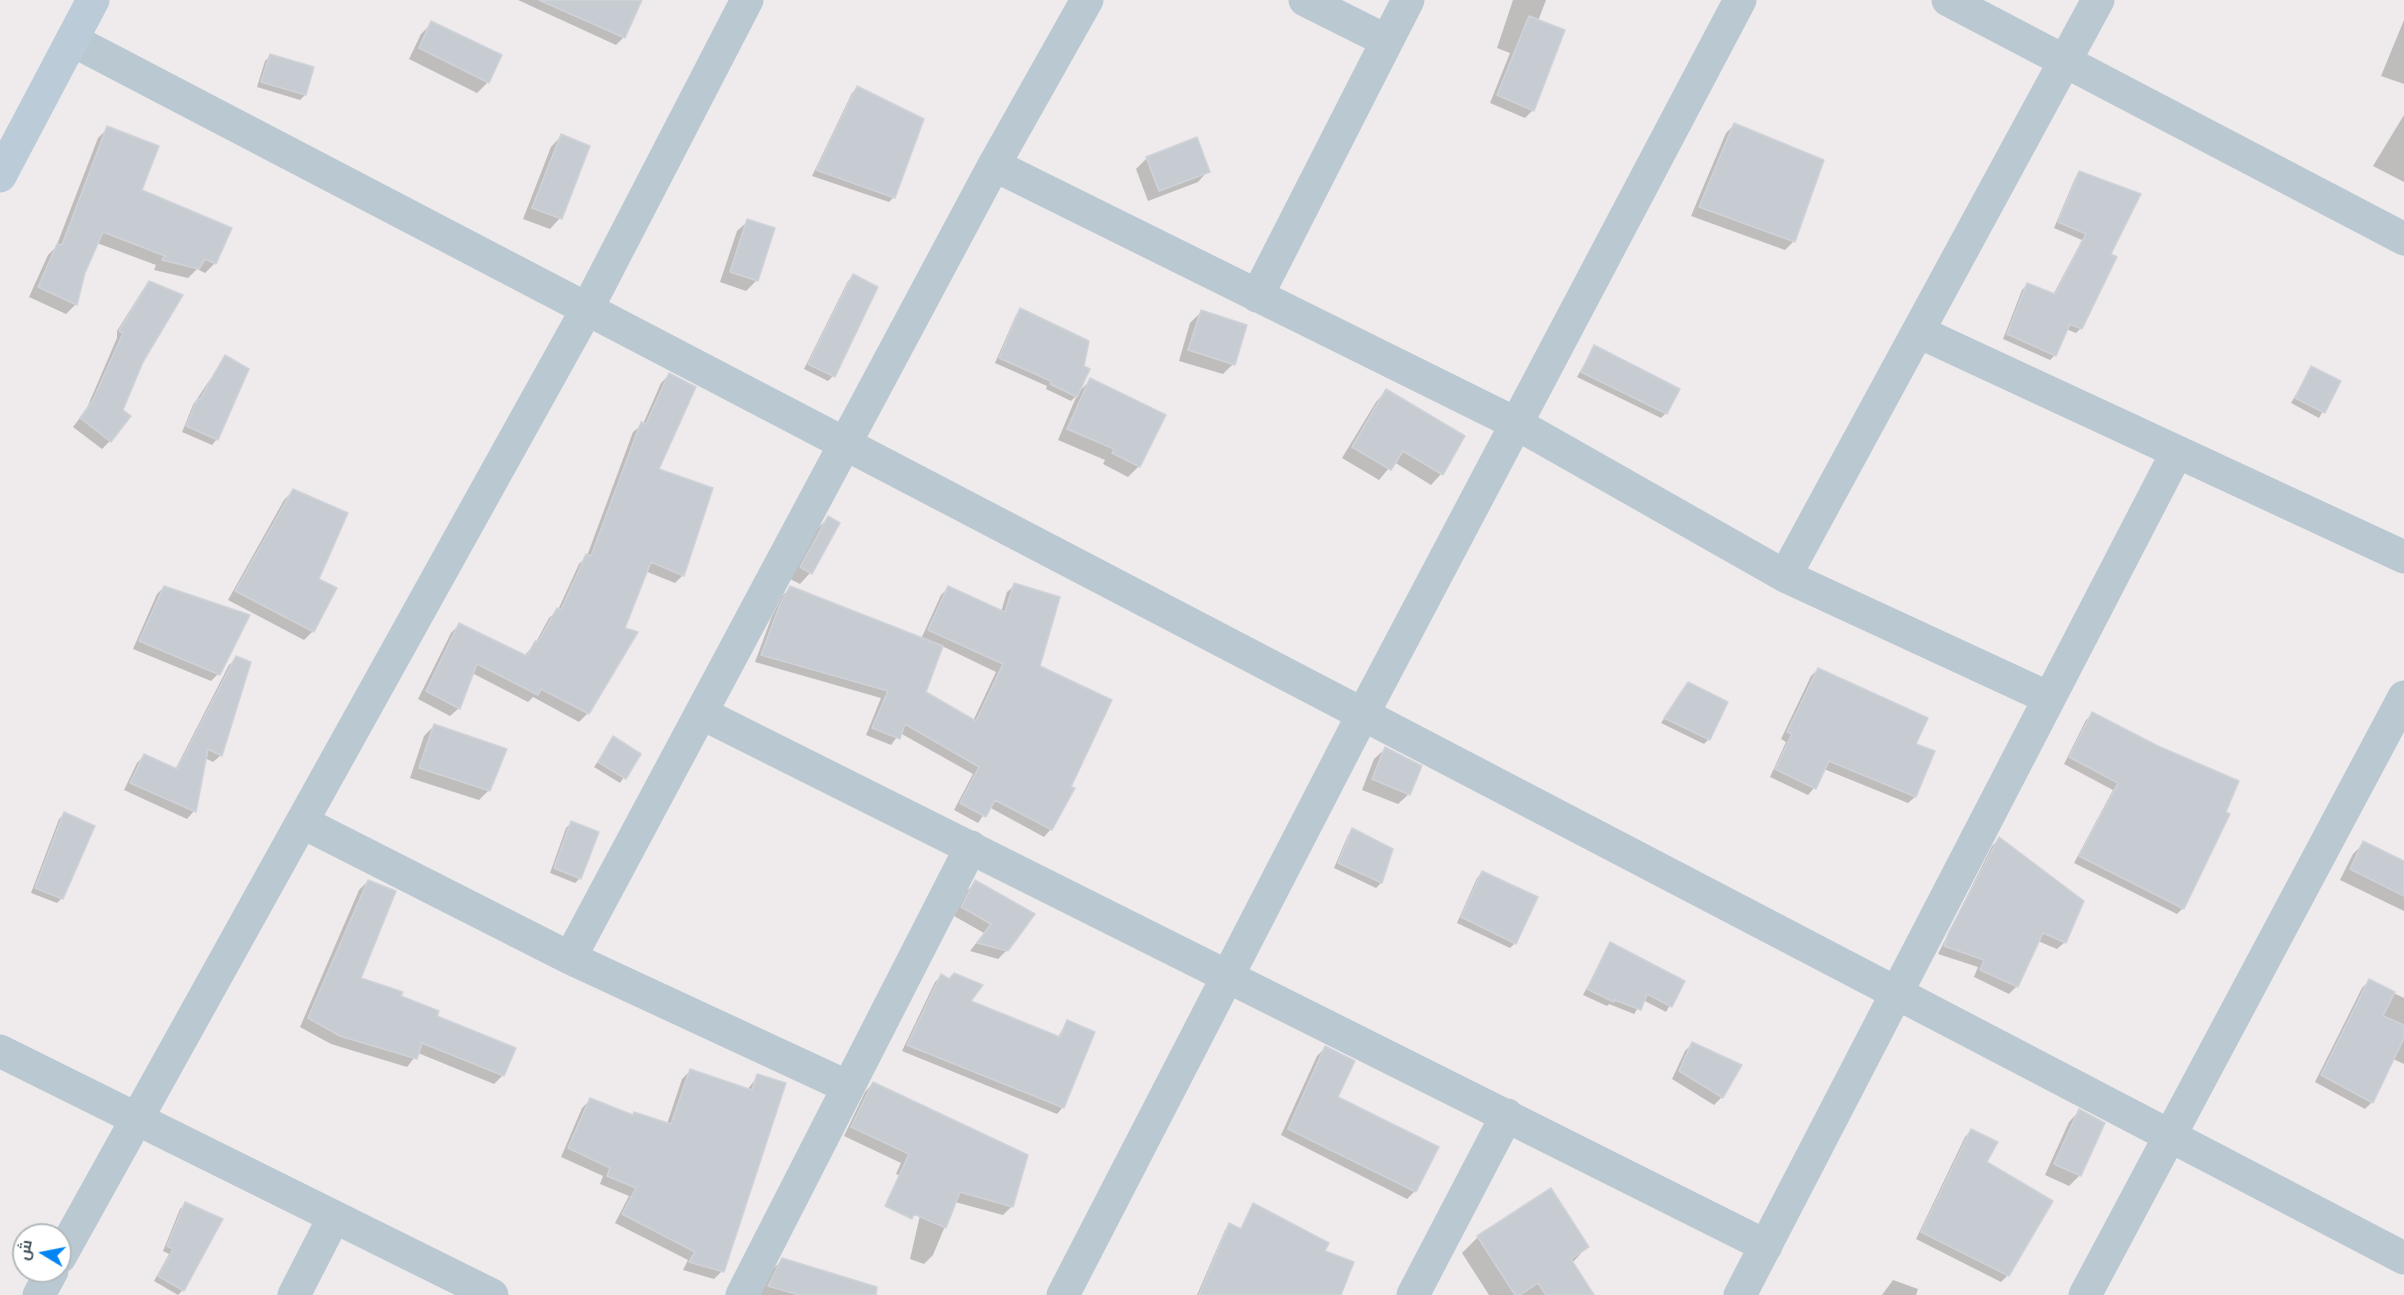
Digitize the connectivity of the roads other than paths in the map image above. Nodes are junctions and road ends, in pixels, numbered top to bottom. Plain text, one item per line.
1 (93, 0) edge
2 (747, 0) edge
3 (1087, 0) edge
4 (1305, 0) edge
5 (1408, 0) edge
6 (1740, 0) edge
7 (1948, 0) edge
8 (2098, 0) edge
9 (72, 40) junction
10 (1387, 41) junction
11 (2067, 62) junction
12 (994, 165) junction
13 (0, 177) edge
14 (2404, 239) edge
15 (1257, 296) junction
16 (587, 309) junction
17 (1919, 332) junction
18 (1517, 424) junction
19 (844, 444) junction
20 (2177, 452) junction
21 (2404, 557) edge
22 (1785, 576) junction
23 (2404, 697) edge
24 (2049, 698) junction
25 (701, 712) junction
26 (1363, 714) junction
27 (302, 822) junction
28 (971, 847) junction
29 (570, 958) junction
30 (1228, 975) junction
31 (1897, 993) junction
32 (0, 1051) edge
33 (848, 1087) junction
34 (1507, 1115) junction
35 (136, 1119) junction
36 (2170, 1136) junction
37 (334, 1217) junction
38 (72, 1235) edge
39 (1766, 1246) junction
40 (2404, 1258) edge
41 (294, 1295) edge
42 (492, 1295) edge
43 (742, 1295) edge
44 (1063, 1295) edge
45 (1413, 1295) edge
46 (1740, 1295) edge
47 (2085, 1295) edge

1 - 9 main road
2 - 16 street
3 - 12 street
4 - 10 street
5 - 10 street
6 - 18 street
7 - 11 street
8 - 11 street
9 - 13 main road
9 - 16 street
10 - 15 street
11 - 14 street
11 - 17 street
12 - 15 street
12 - 19 street
15 - 18 street
16 - 19 street
16 - 27 street
17 - 20 street
17 - 22 street
18 - 22 street
18 - 26 street
19 - 25 street
19 - 26 street
20 - 21 street
20 - 24 street
22 - 24 street
23 - 36 street
24 - 31 street
25 - 28 street
25 - 29 street
26 - 30 street
26 - 31 street
27 - 29 street
27 - 35 street
28 - 30 street
28 - 33 street
29 - 33 street
30 - 34 street
30 - 44 street
31 - 36 street
31 - 39 street
32 - 35 street
33 - 43 street
34 - 39 street
34 - 45 street
35 - 37 street
35 - 38 street
36 - 40 street
36 - 47 street
37 - 41 street
37 - 42 street
39 - 46 street

